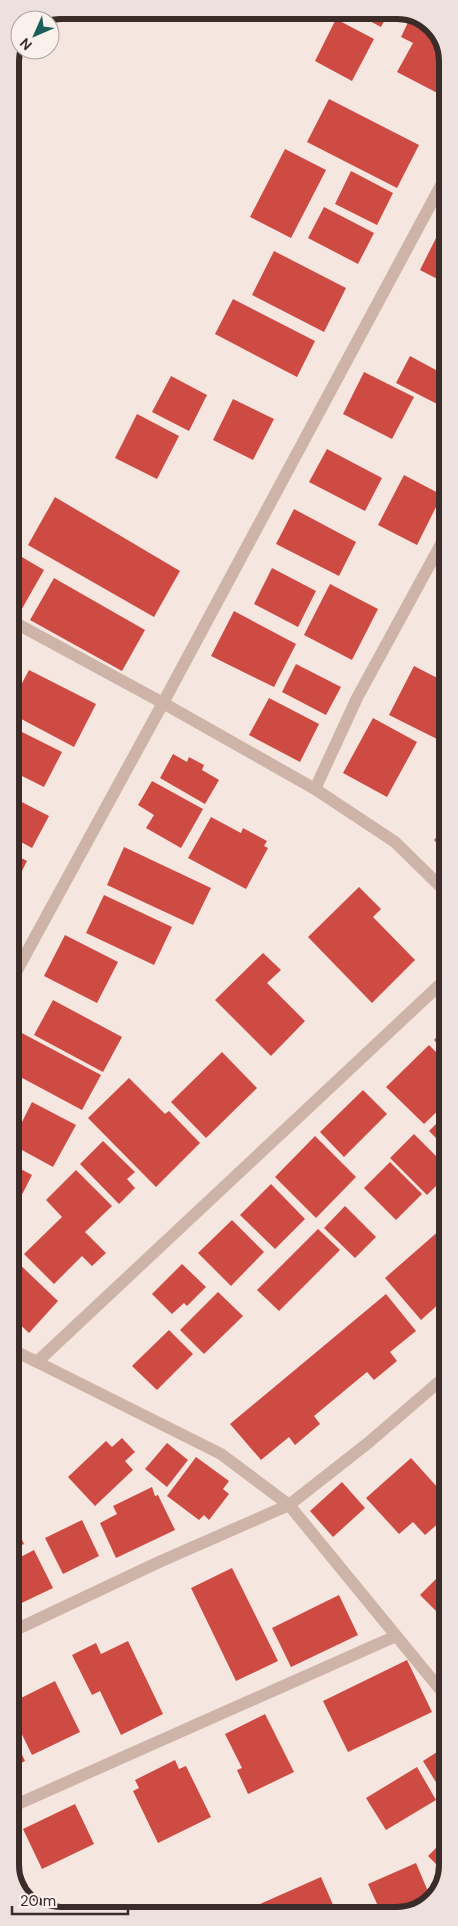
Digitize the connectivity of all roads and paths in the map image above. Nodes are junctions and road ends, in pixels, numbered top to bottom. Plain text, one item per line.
1 (439, 189) edge
2 (439, 548) edge
3 (19, 625) edge
4 (163, 703) junction
5 (315, 789) junction
6 (439, 885) edge
7 (19, 967) edge
8 (439, 985) edge
9 (19, 1353) edge
10 (37, 1362) junction
11 (439, 1382) edge
12 (288, 1505) junction
13 (19, 1628) edge
14 (396, 1636) junction
15 (439, 1688) edge
16 (19, 1803) edge

1 - 4 street
2 - 5 street
3 - 4 street
4 - 5 street
4 - 7 street
5 - 6 street
8 - 10 street
9 - 10 street
10 - 12 street
11 - 12 street
12 - 13 street
12 - 14 street
14 - 15 street
14 - 16 street

